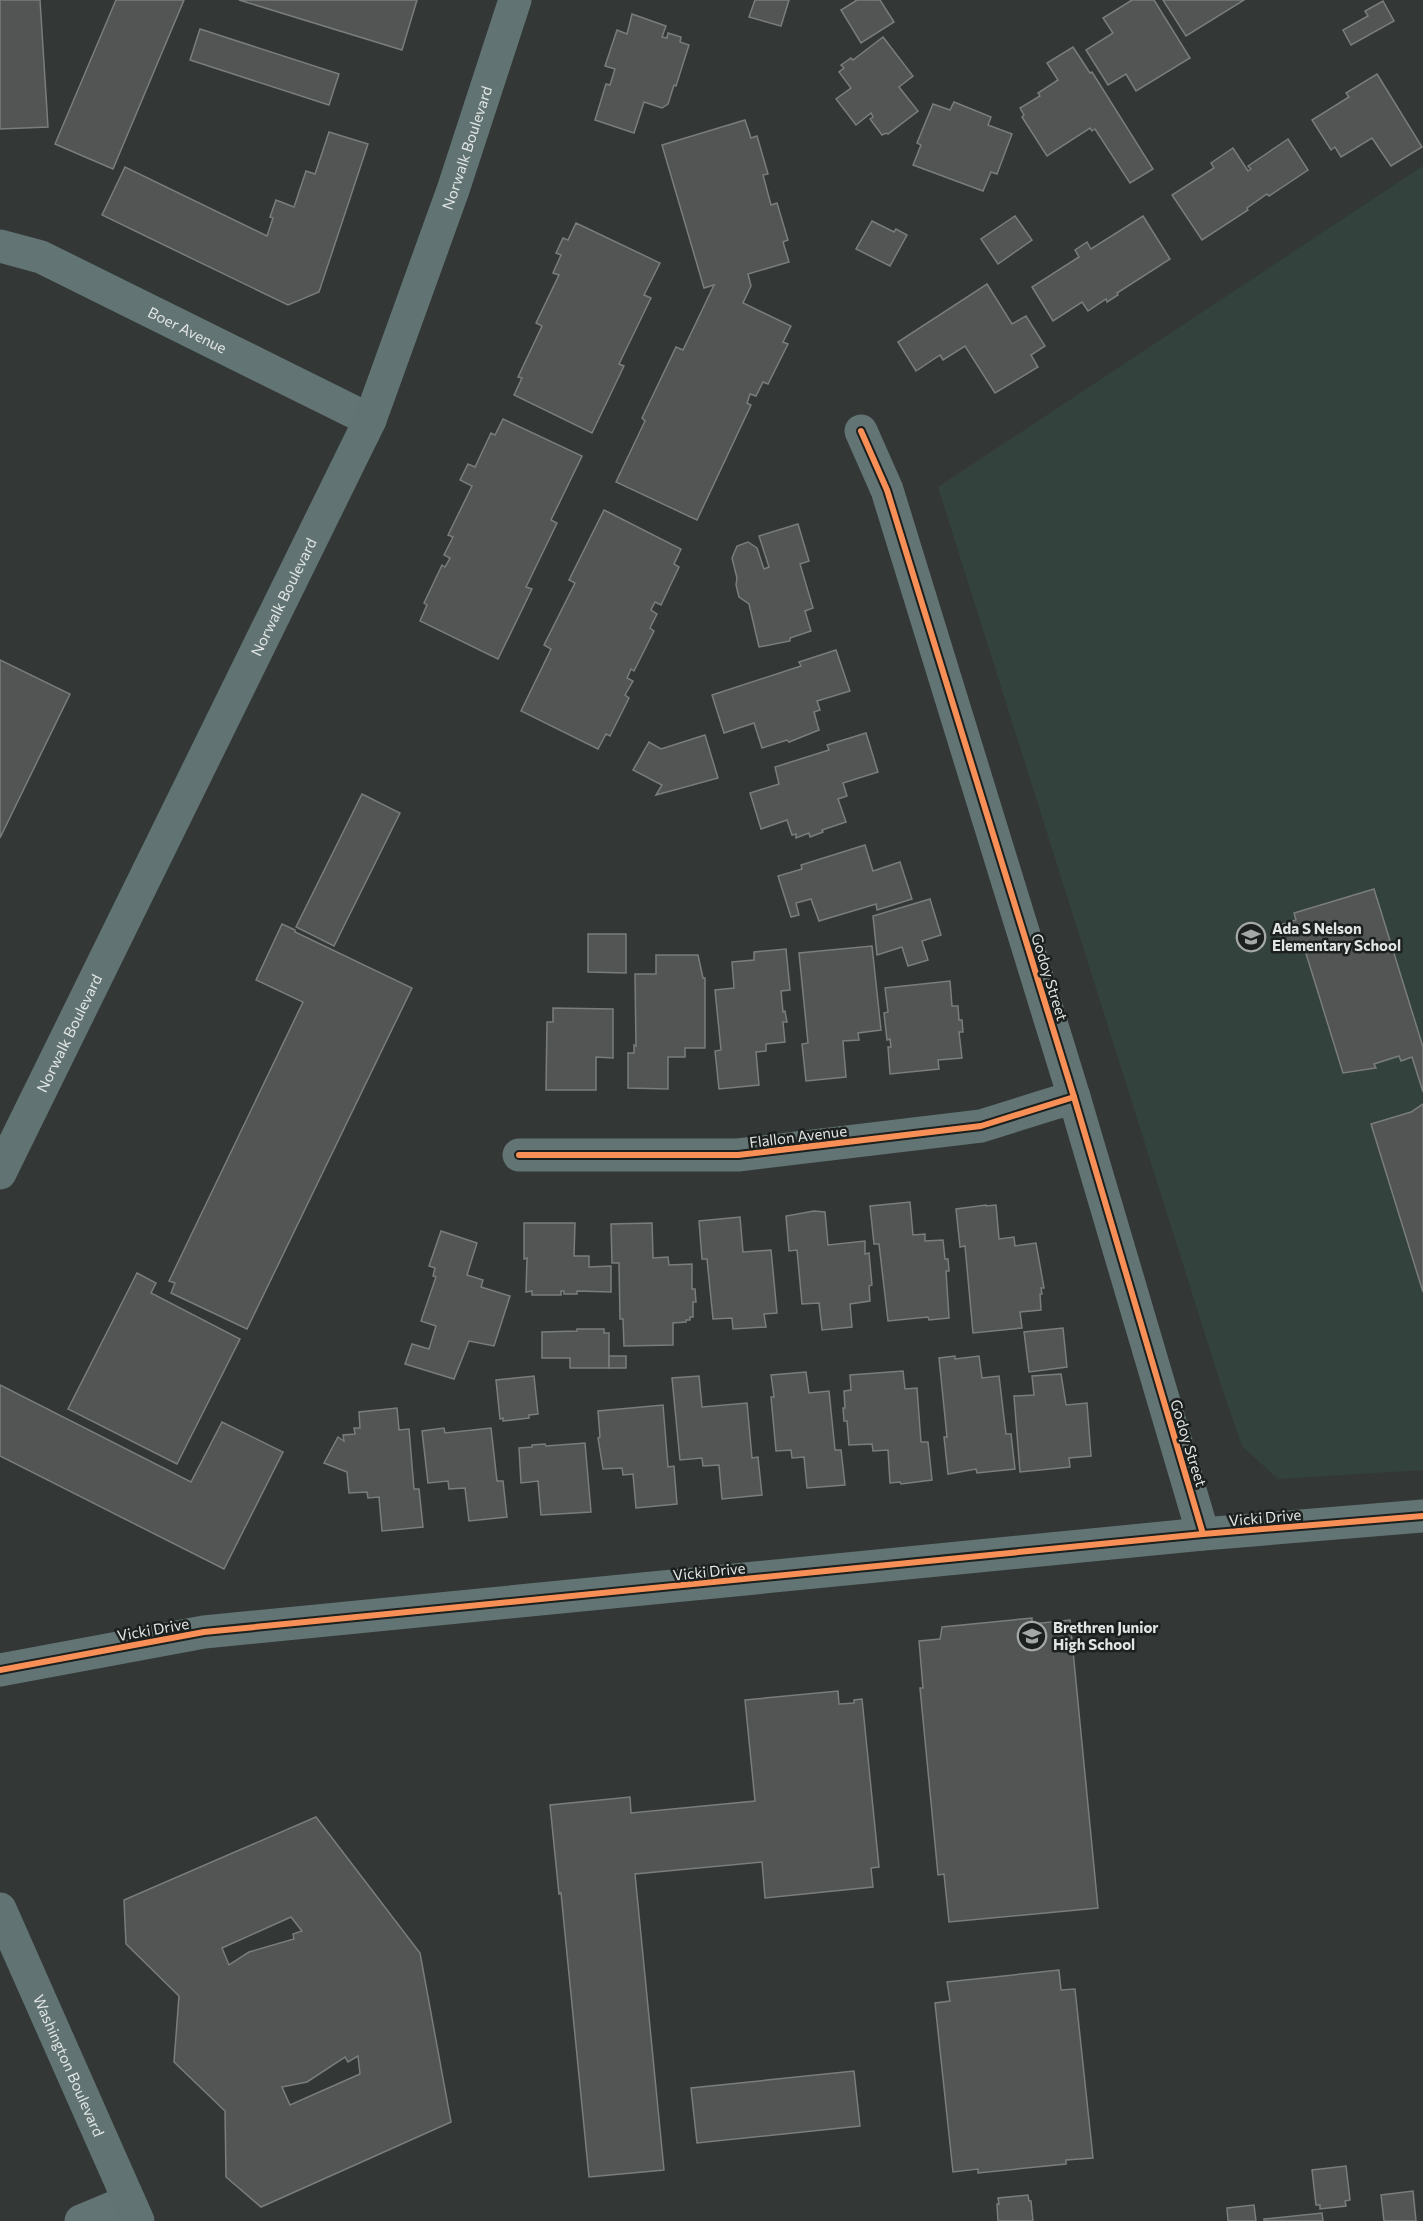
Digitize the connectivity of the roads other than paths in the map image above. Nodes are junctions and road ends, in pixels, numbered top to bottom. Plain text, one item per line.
1 (515, 0) edge
2 (0, 246) edge
3 (370, 420) junction
4 (861, 431) dead end
5 (1074, 1098) junction
6 (519, 1155) dead end
7 (0, 1173) edge
8 (1423, 1516) edge
9 (1203, 1534) junction
10 (0, 1670) edge
11 (0, 1909) edge
12 (134, 2211) edge
13 (81, 2221) edge

1 - 3 main road, Norwalk Boulevard
2 - 3 street, Boer Avenue
3 - 7 main road, Norwalk Boulevard
4 - 5 street, Godoy Street
5 - 6 street, Flallon Avenue
5 - 9 street, Godoy Street
8 - 9 street, Vicki Drive
9 - 10 street, Vicki Drive
11 - 12 main road, Washington Boulevard
12 - 13 street

